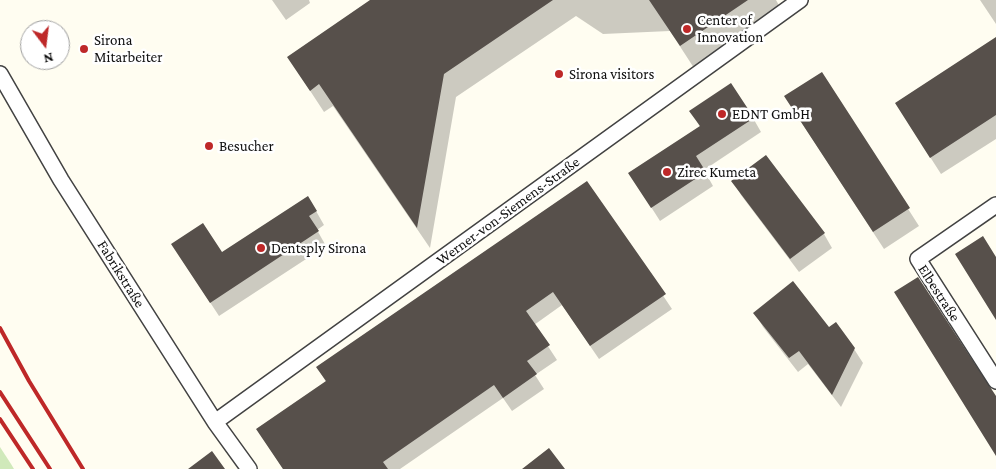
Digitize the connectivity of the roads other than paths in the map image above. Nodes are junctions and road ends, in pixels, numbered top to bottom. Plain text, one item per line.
1 (800, 0) edge
2 (0, 74) edge
3 (996, 205) edge
4 (996, 382) edge
5 (215, 422) junction
6 (248, 469) edge

1 - 5 street, Werner-von-Siemens-Straße
2 - 5 street, Fabrikstraße
3 - 4 street, Elbestraße
5 - 6 street, Fabrikstraße

